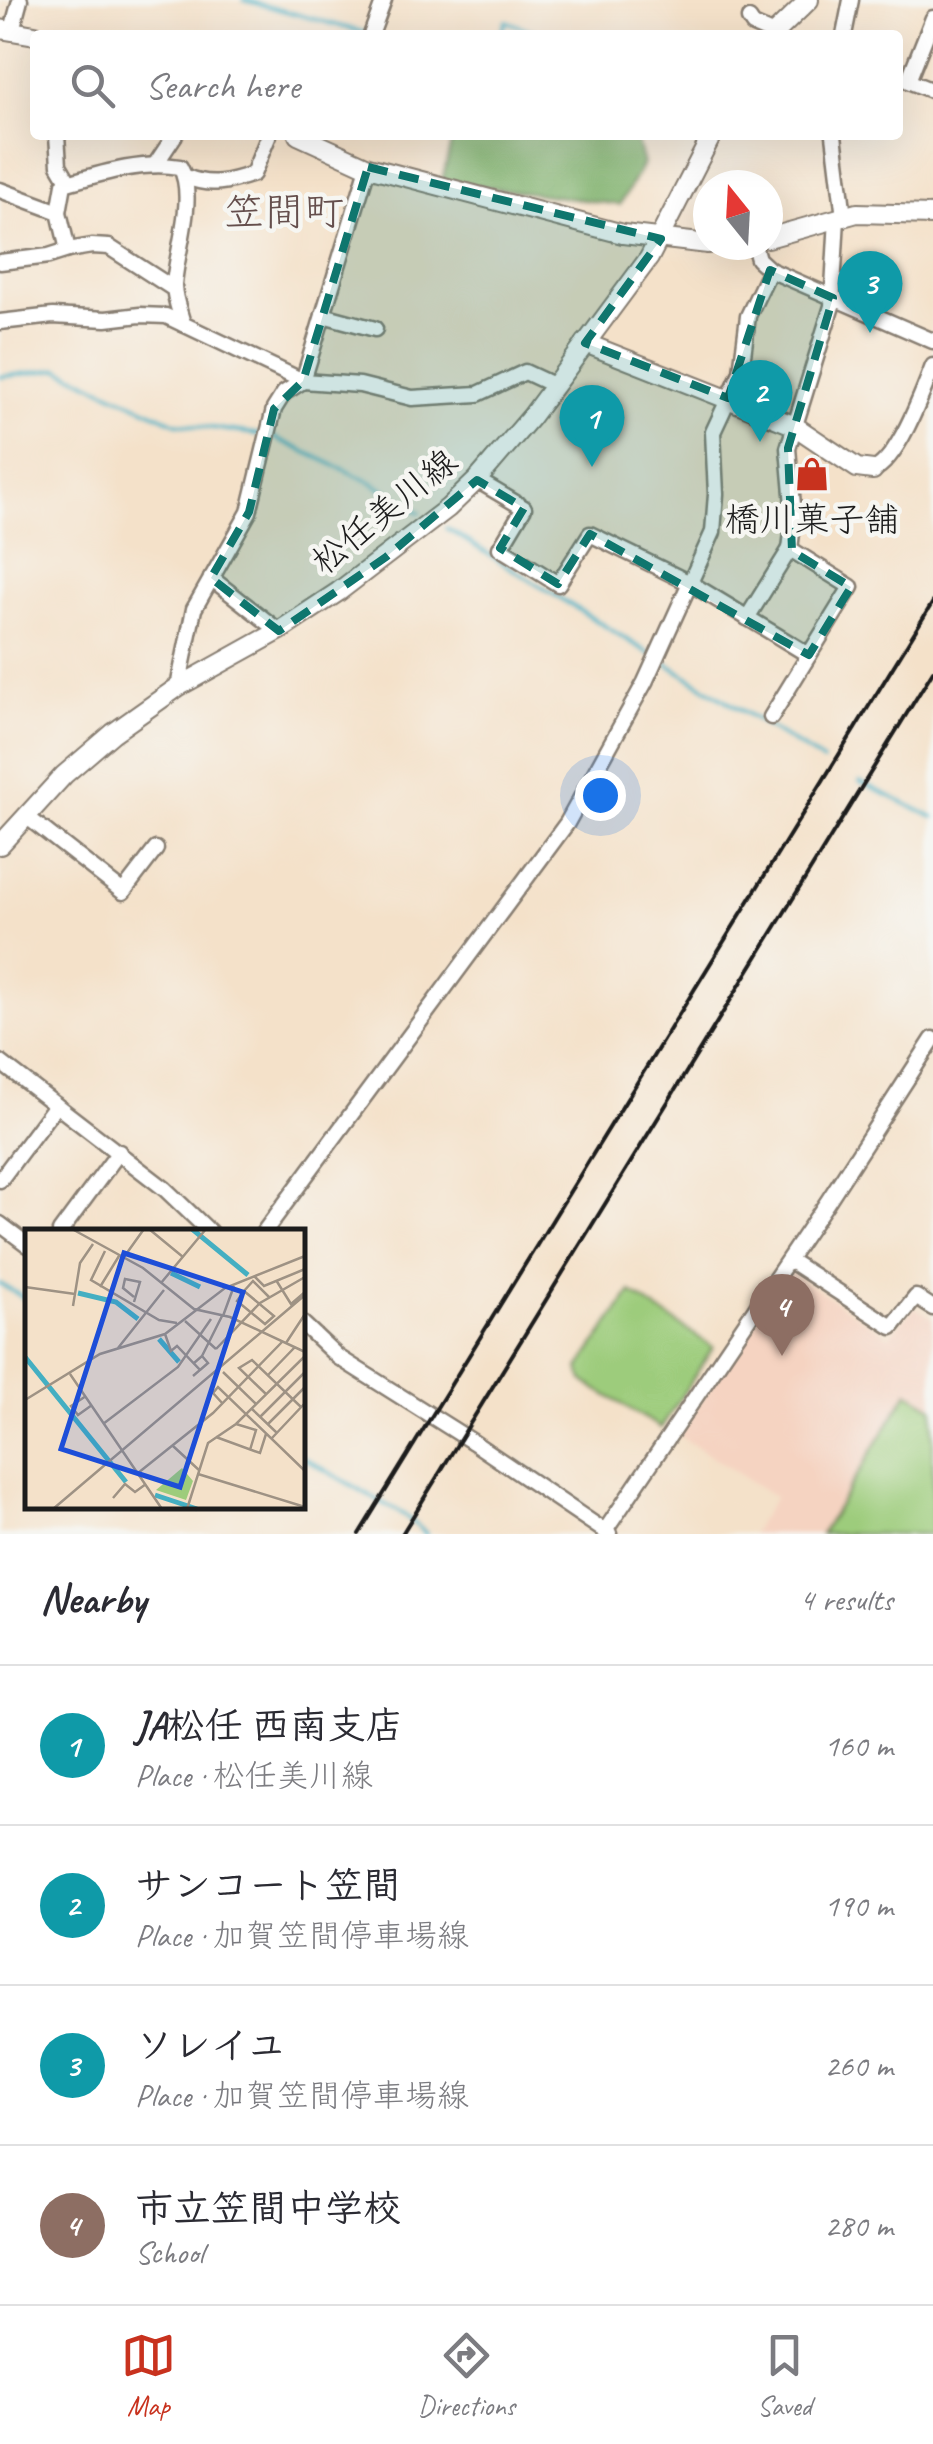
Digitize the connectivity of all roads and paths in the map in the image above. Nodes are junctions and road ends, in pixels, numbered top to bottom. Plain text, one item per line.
1 (20, 0) edge
2 (384, 0) edge
3 (809, 0) edge
4 (851, 0) edge
5 (933, 18) edge
6 (749, 20) dead end
7 (6, 30) edge
8 (374, 30) edge
9 (765, 30) edge
10 (778, 30) edge
11 (845, 30) edge
12 (933, 92) edge
13 (57, 140) edge
14 (172, 140) edge
15 (267, 140) edge
16 (710, 140) edge
17 (834, 140) edge
18 (328, 142) edge
19 (155, 165) junction
20 (368, 167) junction
21 (186, 177) junction
22 (69, 182) junction
23 (0, 190) edge
24 (59, 212) junction
25 (933, 215) edge
26 (840, 217) junction
27 (783, 234) edge
28 (662, 239) junction
29 (693, 242) edge
30 (68, 250) junction
31 (759, 260) edge
32 (0, 262) edge
33 (770, 270) junction
34 (174, 289) junction
35 (833, 298) junction
36 (323, 315) junction
37 (0, 322) edge
38 (183, 324) junction
39 (375, 330) dead end
40 (933, 341) edge
41 (585, 343) junction
42 (933, 366) edge
43 (303, 382) junction
44 (553, 385) junction
45 (728, 398) junction
46 (794, 425) junction
47 (873, 470) joint
48 (477, 480) junction
49 (790, 549) junction
50 (211, 578) junction
51 (690, 583) junction
52 (747, 618) junction
53 (279, 631) junction
54 (808, 655) junction
55 (178, 688) junction
56 (771, 716) dead end
57 (26, 816) junction
58 (0, 845) edge
59 (156, 848) dead end
60 (933, 1039) edge
61 (0, 1062) edge
62 (56, 1105) junction
63 (118, 1152) junction
64 (0, 1180) edge
65 (0, 1224) edge
66 (62, 1229) edge
67 (207, 1229) edge
68 (266, 1229) edge
69 (25, 1243) edge
70 (789, 1260) junction
71 (933, 1308) edge
72 (305, 1325) edge
73 (607, 1533) edge

1 - 7 street
2 - 8 street
3 - 10 main road
4 - 11 street
5 - 12 street
6 - 9 street
13 - 22 street
14 - 19 street
15 - 21 street
16 - 28 main road, 松任美川線
17 - 26 street
18 - 20 main road
19 - 21 street
19 - 22 street
20 - 28 main road
20 - 36 street
21 - 34 street
22 - 24 street
23 - 24 street
24 - 30 street
25 - 26 main road
26 - 27 main road
26 - 35 street
28 - 29 main road
28 - 41 main road, 松任美川線
30 - 32 street
30 - 34 street
31 - 33 street
33 - 35 street
33 - 45 street
34 - 38 street
35 - 40 street
35 - 46 street
36 - 39 street
36 - 43 street
37 - 38 street
38 - 43 street
41 - 44 main road, 松任美川線
41 - 45 main road
42 - 47 street
43 - 44 street
43 - 50 street
44 - 48 main road, 松任美川線
45 - 46 main road
45 - 51 street
46 - 47 main road
46 - 49 street
48 - 51 street
48 - 53 main road, 松任美川線
49 - 52 street
49 - 54 street
50 - 53 street
50 - 55 street
51 - 52 street
51 - 68 street
52 - 54 street
53 - 55 main road, 松任美川線
54 - 56 street
55 - 57 main road, 松任美川線
57 - 58 main road, 松任美川線
57 - 59 street
60 - 70 street
61 - 62 street
62 - 63 street
62 - 64 street
63 - 66 street
63 - 67 street
65 - 69 street
70 - 71 street
70 - 73 street
72 - 73 street

